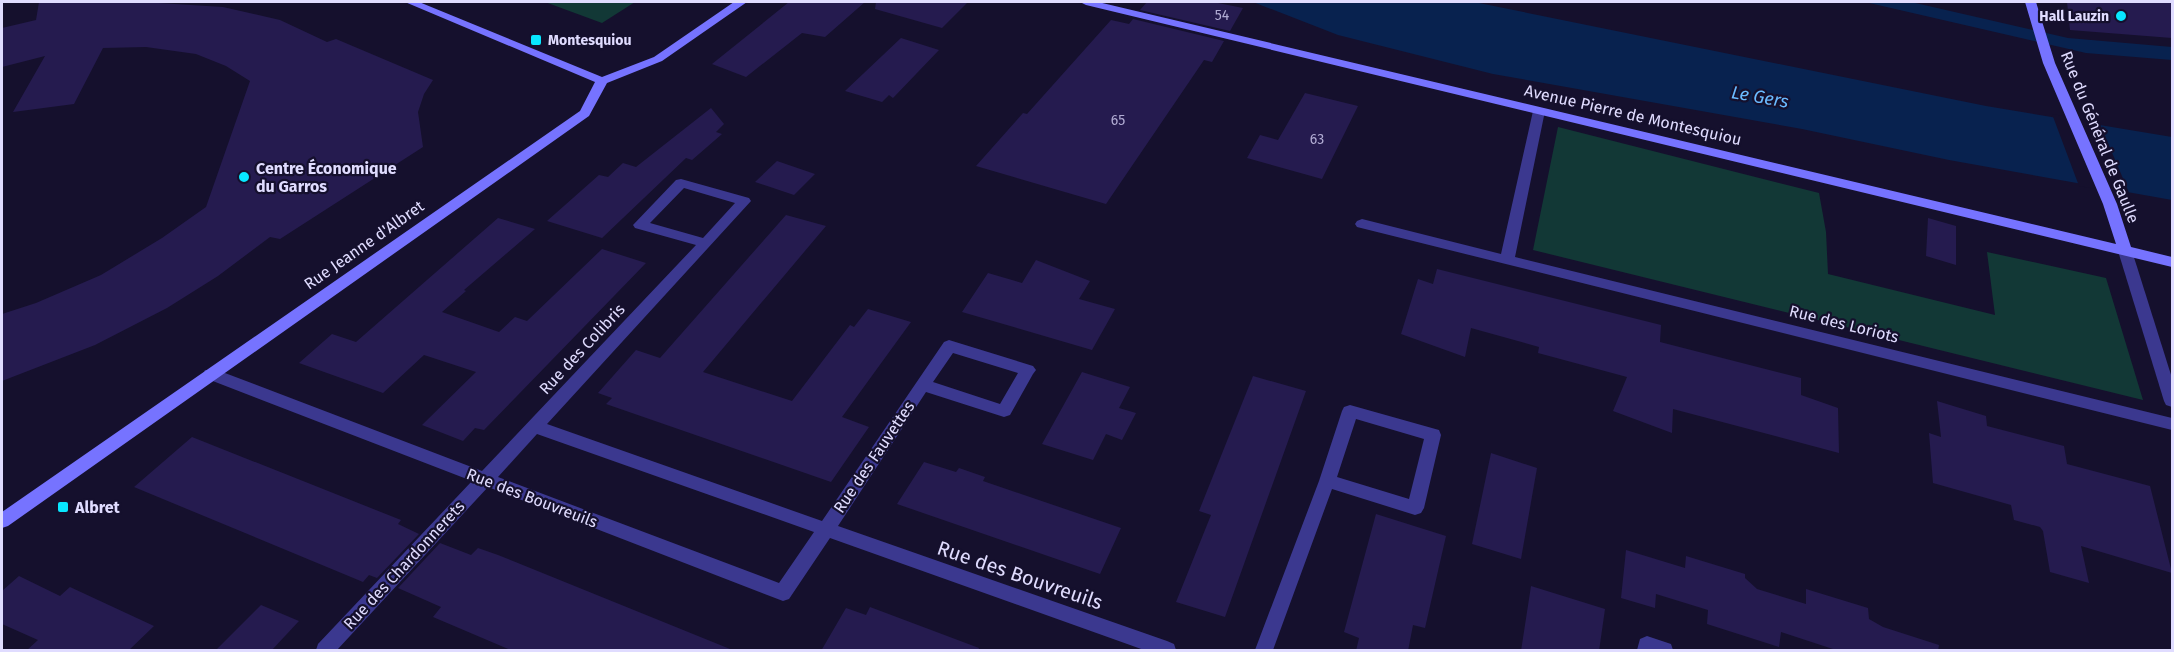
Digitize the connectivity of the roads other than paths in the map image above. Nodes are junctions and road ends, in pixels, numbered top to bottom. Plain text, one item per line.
1 (411, 2) edge
2 (741, 2) edge
3 (1086, 2) edge
4 (2031, 2) edge
5 (602, 81) junction
6 (1539, 111) junction
7 (1362, 224) dead end
8 (706, 243) junction
9 (2125, 250) junction
10 (1507, 260) junction
11 (2172, 262) edge
12 (211, 374) junction
13 (923, 385) junction
14 (2172, 401) edge
15 (2172, 424) edge
16 (534, 426) junction
17 (484, 479) junction
18 (1327, 481) junction
19 (2, 521) edge
20 (825, 530) junction
21 (325, 651) edge
22 (1167, 651) edge
23 (1264, 651) edge
24 (1646, 651) edge
25 (1664, 651) edge

1 - 5 street
2 - 5 street
3 - 6 street, Avenue Pierre de Montesquiou
4 - 9 street, Rue du Général de Gaulle
5 - 12 street, Rue Jeanne d'Albret
6 - 9 street, Avenue Pierre de Montesquiou
6 - 10 street
7 - 10 street, Rue des Loriots
8 - 8 street, Rue des Colibris
8 - 16 street, Rue des Colibris
9 - 11 street, Avenue Pierre de Montesquiou
9 - 14 street
10 - 15 street, Rue des Loriots
12 - 17 street, Rue des Bouvreuils
12 - 19 street, Rue Jeanne d'Albret
13 - 13 street, Rue des Fauvettes
13 - 20 street, Rue des Fauvettes
16 - 17 street, Rue des Colibris
16 - 20 street, Rue des Bouvreuils
17 - 20 street, Rue des Bouvreuils
17 - 21 street, Rue des Chardonnerets
18 - 18 street
18 - 23 street
20 - 22 street, Rue des Bouvreuils
24 - 25 street

